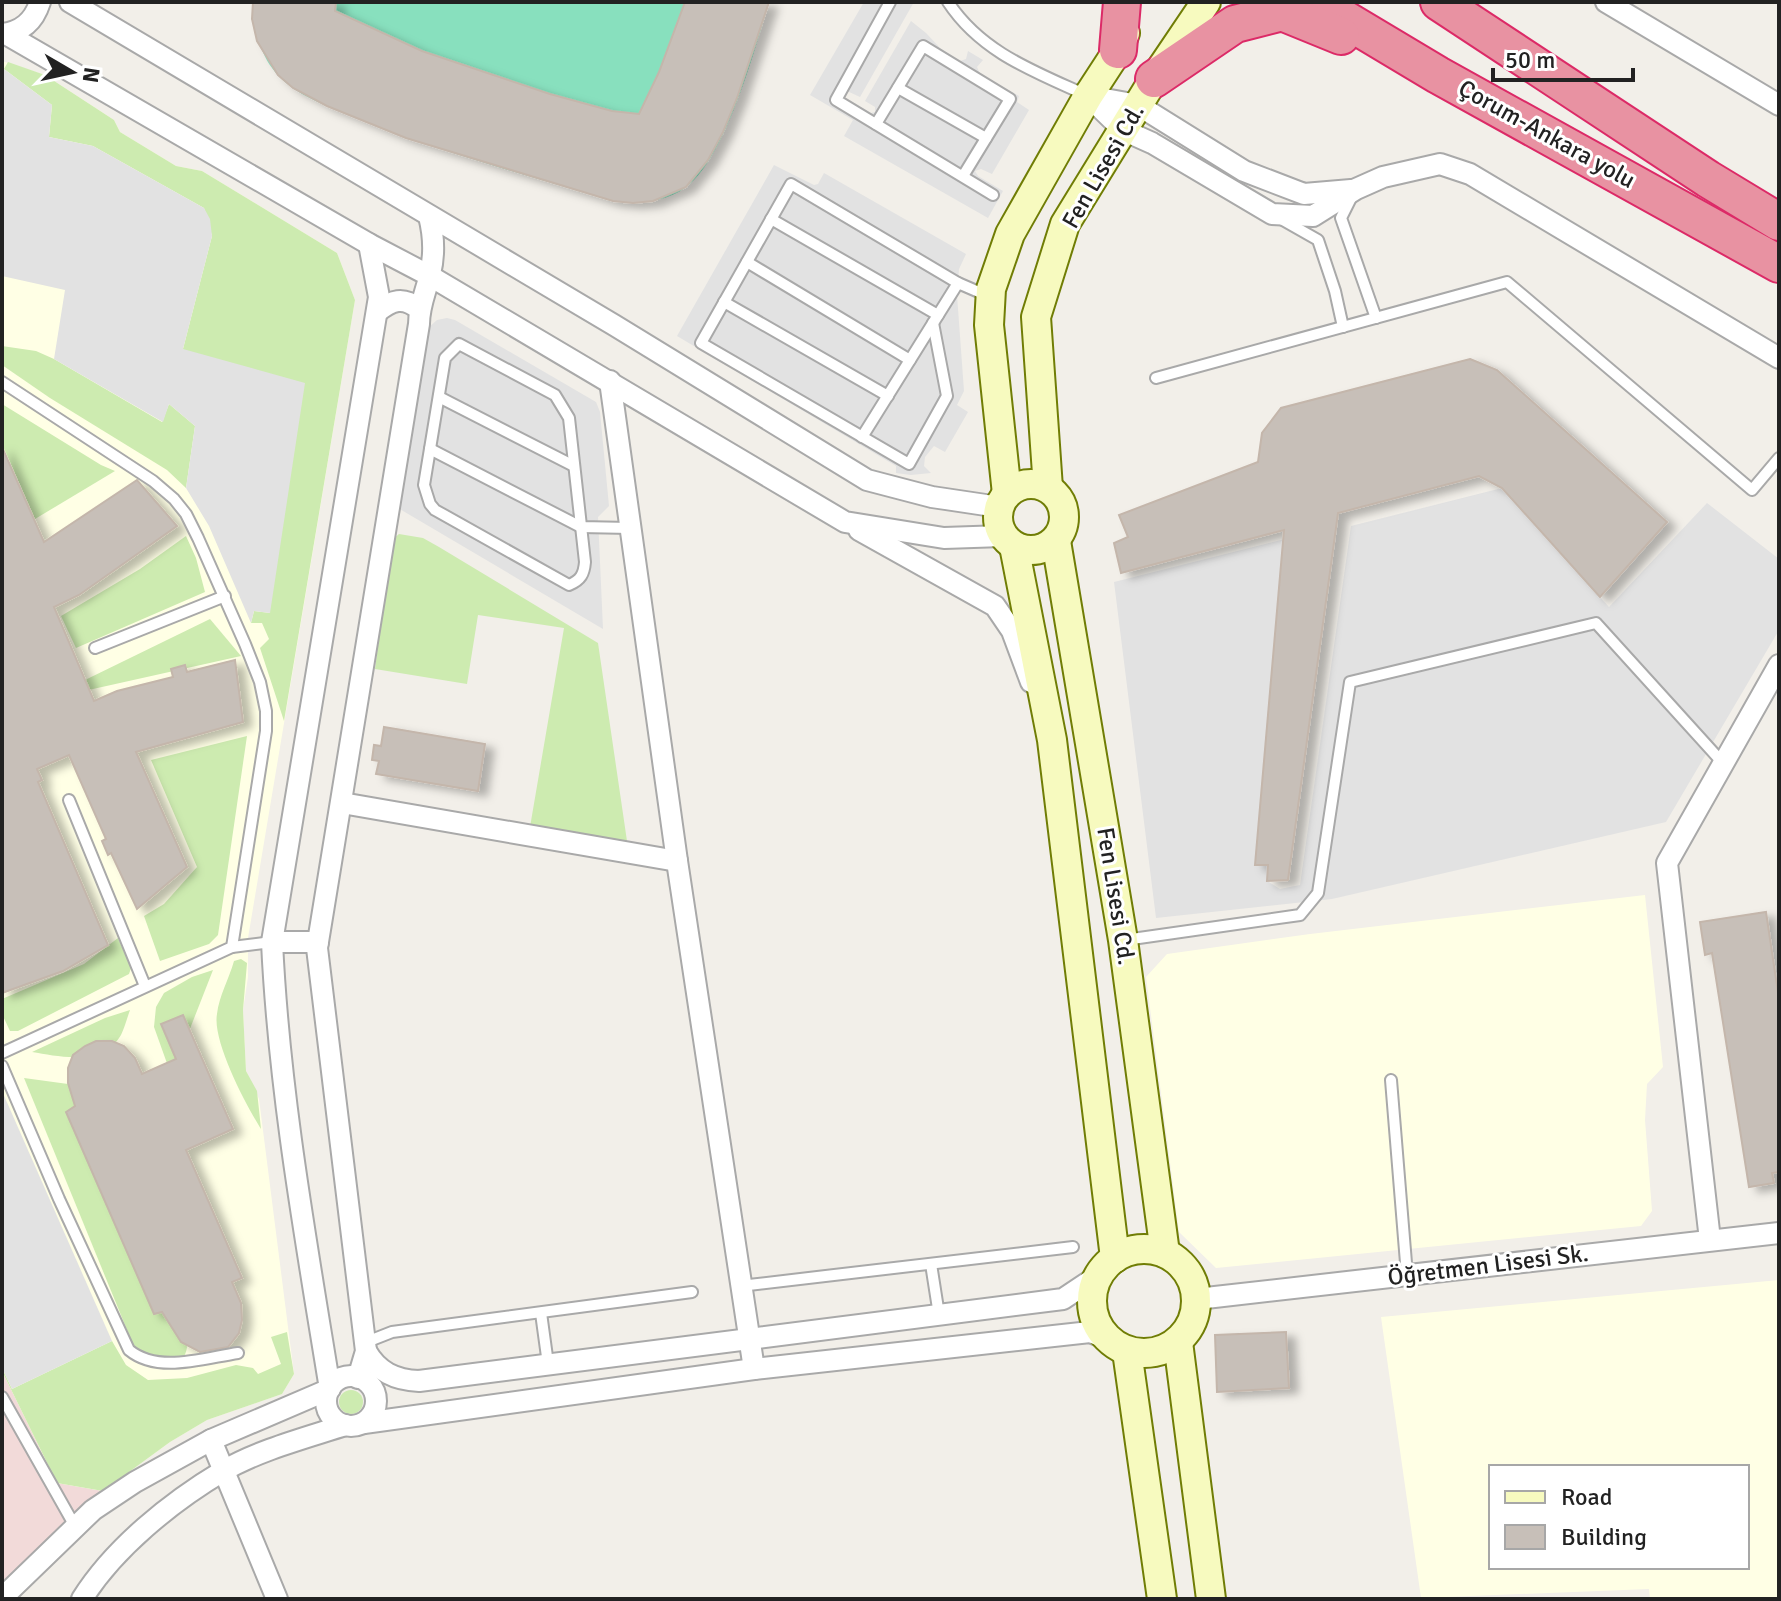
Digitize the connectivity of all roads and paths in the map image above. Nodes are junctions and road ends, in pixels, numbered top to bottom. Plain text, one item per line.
1 (40, 2) edge
2 (70, 2) edge
3 (890, 2) edge
4 (948, 2) edge
5 (1122, 2) edge
6 (1137, 2) edge
7 (1206, 2) edge
8 (1316, 2) edge
9 (1439, 2) edge
10 (1606, 2) edge
11 (3, 39) edge
12 (1118, 50) junction
13 (1438, 75) junction
14 (898, 88) junction
15 (1146, 92) junction
16 (1088, 96) junction
17 (1779, 105) edge
18 (876, 124) junction
19 (1123, 130) junction
20 (986, 138) junction
21 (963, 176) junction
22 (1356, 189) junction
23 (993, 195) dead end
24 (1272, 214) junction
25 (429, 216) junction
26 (771, 219) junction
27 (1779, 222) edge
28 (369, 244) junction
29 (747, 262) junction
30 (1779, 264) edge
31 (430, 276) junction
32 (958, 283) junction
33 (991, 297) junction
34 (724, 302) junction
35 (419, 309) junction
36 (377, 312) junction
37 (1376, 318) junction
38 (935, 319) junction
39 (1343, 327) junction
40 (1779, 358) edge
41 (910, 360) junction
42 (1156, 378) dead end
43 (610, 381) junction
44 (2, 382) edge
45 (888, 396) junction
46 (439, 397) junction
47 (862, 437) junction
48 (430, 449) junction
49 (1779, 458) edge
50 (574, 466) junction
51 (1048, 488) junction
52 (1003, 500) junction
53 (845, 522) junction
54 (581, 527) junction
55 (630, 528) junction
56 (1009, 541) junction
57 (1056, 541) junction
58 (225, 596) junction
59 (95, 648) dead end
60 (1779, 665) edge
61 (1052, 740) junction
62 (1722, 762) junction
63 (69, 800) dead end
64 (342, 803) junction
65 (677, 861) junction
66 (1123, 940) junction
67 (272, 942) junction
68 (318, 942) junction
69 (232, 947) junction
70 (145, 986) junction
71 (2, 1053) edge
72 (2, 1066) edge
73 (1391, 1080) dead end
74 (1779, 1233) edge
75 (1710, 1240) junction
76 (1073, 1247) dead end
77 (1165, 1253) junction
78 (931, 1264) junction
79 (1107, 1266) junction
80 (1407, 1275) junction
81 (740, 1286) junction
82 (692, 1292) dead end
83 (1197, 1299) junction
84 (541, 1313) junction
85 (939, 1315) junction
86 (748, 1339) junction
87 (1178, 1342) junction
88 (1118, 1345) junction
89 (365, 1347) junction
90 (238, 1353) dead end
91 (548, 1364) junction
92 (754, 1369) junction
93 (394, 1377) junction
94 (363, 1381) junction
95 (330, 1389) junction
96 (2, 1397) edge
97 (354, 1424) junction
98 (211, 1440) junction
99 (224, 1471) junction
100 (76, 1528) junction
101 (2, 1598) edge
102 (82, 1599) edge
103 (277, 1599) edge
104 (1162, 1599) edge
105 (1211, 1599) edge

1 - 11 street
2 - 25 street
3 - 18 lane
4 - 16 lane
5 - 12 highway
6 - 12 street, Fen Lisesi Cd.
7 - 15 street, Fen Lisesi Cd.
8 - 13 highway, Çorum-Ankara yolu
9 - 27 highway, Çorum-Ankara yolu
10 - 17 street
11 - 28 street
12 - 16 street, Fen Lisesi Cd.
13 - 15 highway
13 - 30 highway, Çorum-Ankara yolu
14 - 18 lane
14 - 20 lane
14 - 20 lane
15 - 16 street
15 - 19 street, Fen Lisesi Cd.
15 - 22 street
16 - 19 street
16 - 33 street, Fen Lisesi Cd.
18 - 21 lane
19 - 24 street
19 - 51 street, Fen Lisesi Cd.
20 - 21 lane
21 - 23 lane
22 - 24 street
22 - 37 lane
22 - 40 street
24 - 39 lane
25 - 31 street
25 - 52 street
26 - 29 lane
26 - 32 lane
26 - 38 lane
28 - 31 street
28 - 36 street
29 - 34 lane
29 - 41 lane
31 - 35 street
31 - 43 street
32 - 33 lane
32 - 38 lane
33 - 52 street, Fen Lisesi Cd.
34 - 45 lane
34 - 47 lane
35 - 36 street
35 - 64 street
36 - 67 street
37 - 39 lane
37 - 49 lane
38 - 41 lane
38 - 47 lane
39 - 42 lane
41 - 45 lane
43 - 53 street
43 - 55 street
44 - 58 lane
45 - 47 lane
46 - 48 lane
46 - 50 lane
46 - 50 lane
48 - 54 lane
48 - 54 lane
50 - 54 lane
51 - 52 street
51 - 57 street
52 - 56 street
53 - 56 street
53 - 61 street
54 - 55 lane
55 - 65 street
56 - 57 street
56 - 61 street, Fen Lisesi Cd.
57 - 66 street, Fen Lisesi Cd.
58 - 59 lane
58 - 69 lane
60 - 62 street
61 - 79 street, Fen Lisesi Cd.
62 - 66 lane
62 - 75 street
63 - 70 lane
64 - 65 street
64 - 68 street
65 - 81 street
66 - 77 street, Fen Lisesi Cd.
67 - 68 street
67 - 69 lane
67 - 95 street
68 - 89 street
69 - 70 lane
70 - 71 lane
72 - 90 lane
73 - 80 lane
74 - 75 street, Öğretmen Lisesi Sk.
75 - 80 street, Öğretmen Lisesi Sk.
76 - 78 lane
77 - 79 street
77 - 83 street
78 - 81 lane
78 - 85 lane
79 - 85 street
79 - 88 street
80 - 83 street, Öğretmen Lisesi Sk.
81 - 86 street
82 - 84 lane
83 - 87 street
84 - 89 lane
84 - 91 lane
85 - 86 street
86 - 91 street
86 - 92 street
87 - 88 street
87 - 105 street
88 - 92 street
88 - 104 street
89 - 93 street
89 - 94 street
91 - 93 street
92 - 97 street
93 - 94 street
94 - 95 street
94 - 97 street
95 - 97 street
95 - 98 street
96 - 100 lane
97 - 99 street
98 - 99 street
98 - 100 street
99 - 102 street
99 - 103 street
100 - 101 street

